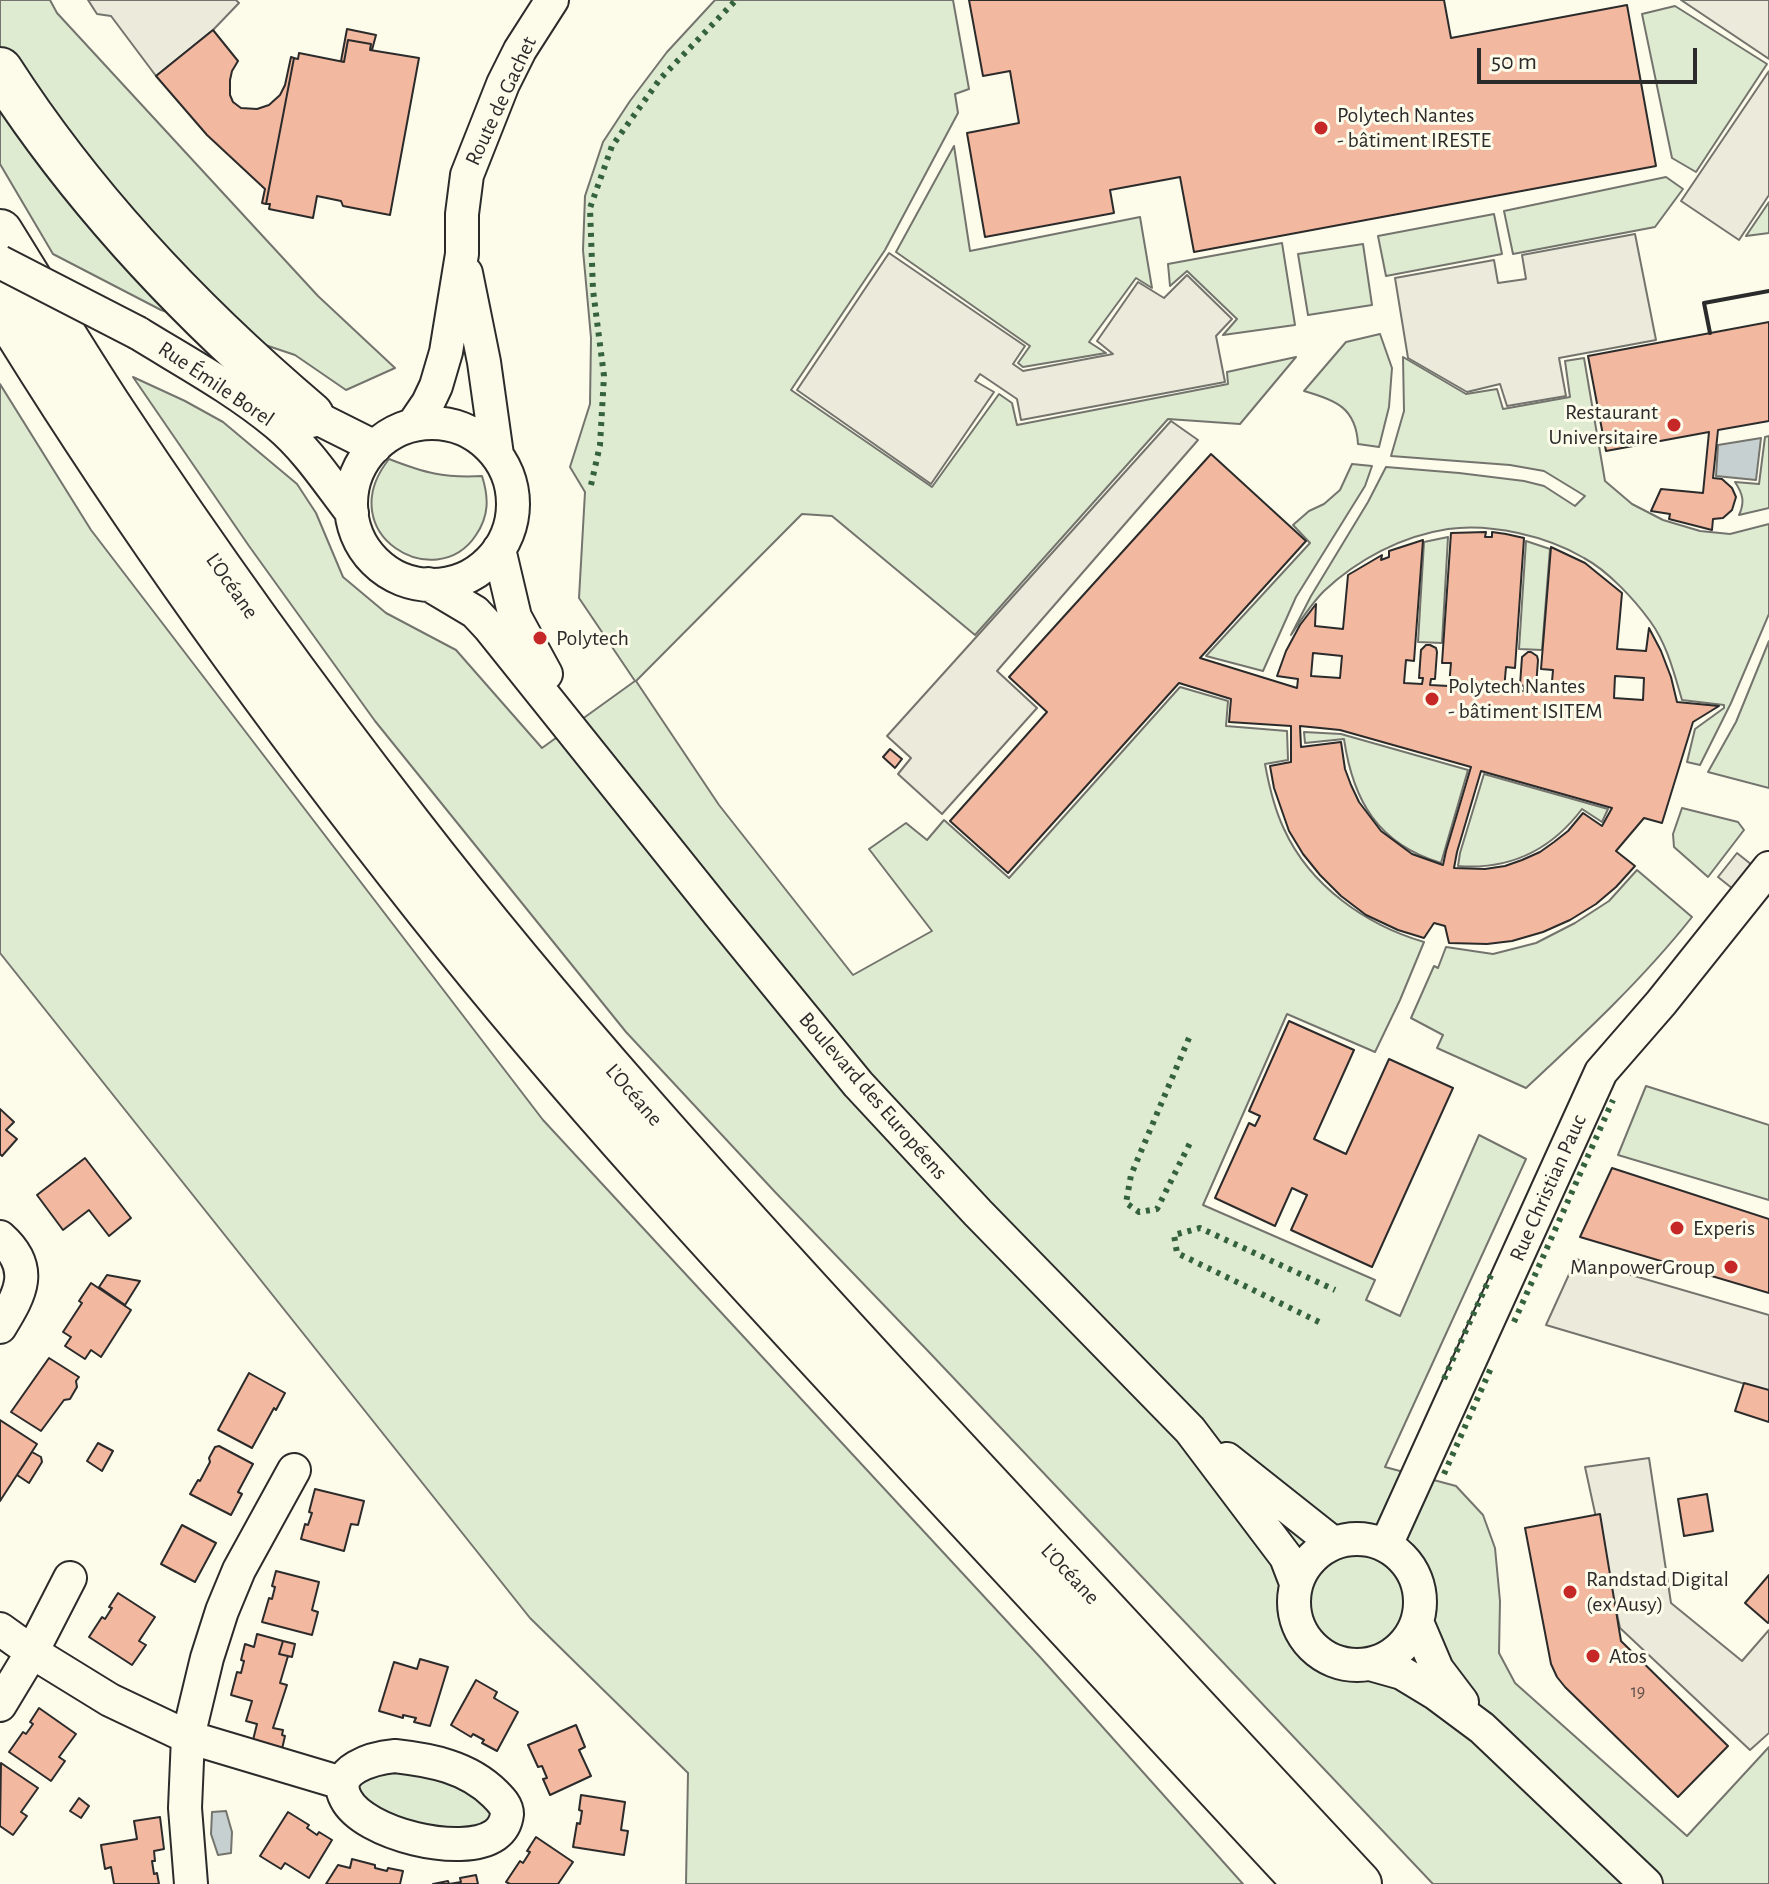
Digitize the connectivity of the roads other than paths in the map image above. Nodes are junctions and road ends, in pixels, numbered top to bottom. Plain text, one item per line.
1 (552, 0) edge
2 (0, 70) edge
3 (0, 232) edge
4 (462, 254) junction
5 (0, 262) edge
6 (0, 304) edge
7 (138, 333) junction
8 (311, 415) junction
9 (413, 425) junction
10 (375, 447) junction
11 (497, 455) junction
12 (352, 513) junction
13 (499, 549) junction
14 (428, 584) junction
15 (582, 740) junction
16 (1769, 868) edge
17 (0, 1237) edge
18 (0, 1327) edge
19 (1190, 1430) junction
20 (294, 1470) dead end
21 (1333, 1543) junction
22 (1386, 1545) junction
23 (70, 1578) dead end
24 (1296, 1583) junction
25 (1417, 1622) junction
26 (0, 1629) edge
27 (32, 1652) junction
28 (1370, 1664) junction
29 (0, 1705) edge
30 (1482, 1728) junction
31 (188, 1737) junction
32 (342, 1783) junction
33 (191, 1884) edge
34 (1307, 1884) edge
35 (1359, 1884) edge
36 (1646, 1884) edge

1 - 4 street, Route de Gachet
2 - 8 highway
3 - 35 highway, L’Océane
4 - 9 street, Route de Gachet
4 - 11 street, Route de Gachet
5 - 7 street, Rue Émile Borel, bridge
6 - 34 highway, L’Océane
7 - 8 street, Rue Émile Borel
7 - 12 street, Rue Émile Borel
8 - 10 street, Rue Émile Borel
9 - 10 street
9 - 11 street
10 - 12 street
11 - 13 street
12 - 14 street
13 - 14 street
13 - 15 street, Boulevard des Européens
14 - 15 street, Boulevard des Européens
15 - 19 street, Boulevard des Européens
16 - 22 street, Rue Christian Pauc
17 - 18 street
19 - 21 street, Boulevard des Européens
19 - 24 street, Boulevard des Européens
20 - 31 street
21 - 22 street
21 - 24 street
22 - 25 street
23 - 27 street
24 - 28 street
25 - 28 street
25 - 30 street
26 - 27 street
27 - 29 street
27 - 31 street
28 - 30 street
30 - 36 street
31 - 32 street
31 - 33 street
32 - 32 street

